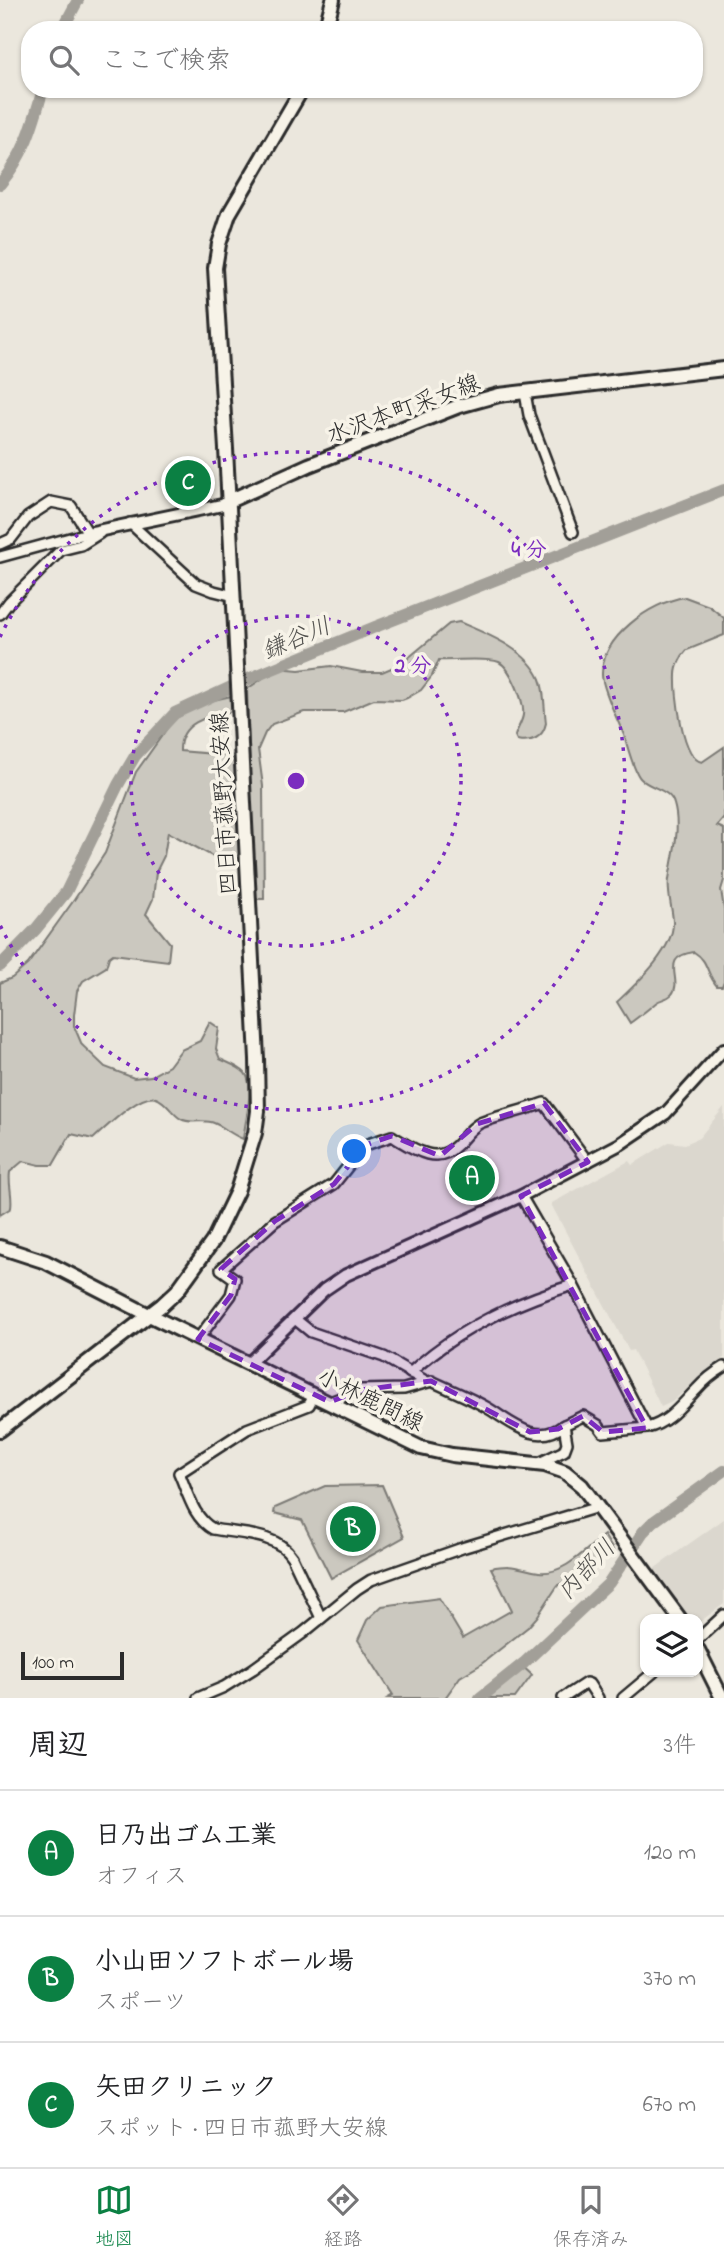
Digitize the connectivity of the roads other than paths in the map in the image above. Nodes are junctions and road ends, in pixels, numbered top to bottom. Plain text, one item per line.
1 (333, 0) edge
2 (327, 21) edge
3 (297, 98) edge
4 (724, 369) edge
5 (525, 393) junction
6 (229, 500) junction
7 (130, 523) junction
8 (104, 530) junction
9 (88, 533) junction
10 (573, 533) dead end
11 (0, 544) edge
12 (0, 558) edge
13 (234, 602) junction
14 (0, 614) edge
15 (724, 1049) edge
16 (589, 1162) junction
17 (521, 1196) junction
18 (0, 1247) edge
19 (573, 1285) junction
20 (149, 1315) junction
21 (295, 1319) junction
22 (198, 1339) junction
23 (248, 1364) junction
24 (724, 1367) edge
25 (410, 1373) junction
26 (427, 1382) junction
27 (314, 1395) junction
28 (330, 1402) junction
29 (564, 1425) junction
30 (647, 1428) junction
31 (0, 1430) edge
32 (537, 1464) junction
33 (598, 1507) junction
34 (676, 1614) edge
35 (724, 1615) edge
36 (321, 1618) junction
37 (703, 1634) edge
38 (703, 1660) edge
39 (648, 1677) edge
40 (198, 1698) edge
41 (564, 1698) edge
42 (598, 1698) edge
43 (624, 1698) edge
44 (722, 1698) edge

1 - 2 main road
3 - 6 main road, 四日市菰野大安線
4 - 5 main road, 水沢本町采女線
5 - 6 main road, 水沢本町采女線
5 - 10 street
6 - 7 street
6 - 13 main road, 四日市菰野大安線
7 - 8 street
7 - 13 street
8 - 9 street
8 - 14 street
9 - 11 street
9 - 12 street
13 - 20 main road, 四日市菰野大安線
15 - 16 street
16 - 17 street
16 - 22 street
17 - 19 street
17 - 21 street
18 - 20 main road, 小林鹿間線
19 - 25 street
19 - 30 street
20 - 22 main road, 小林鹿間線
20 - 31 main road, 四日市菰野大安線
21 - 23 street
21 - 25 street
22 - 23 main road, 小林鹿間線
23 - 27 main road, 小林鹿間線
24 - 30 street
25 - 26 street
26 - 28 street
26 - 29 street
27 - 28 main road, 小林鹿間線
27 - 36 street
28 - 32 main road, 小林鹿間線
29 - 30 street
29 - 32 street
32 - 33 main road, 小林鹿間線
33 - 34 main road, 小林鹿間線
33 - 36 street
35 - 37 street
36 - 40 street
38 - 44 main road
39 - 43 street
41 - 42 street

